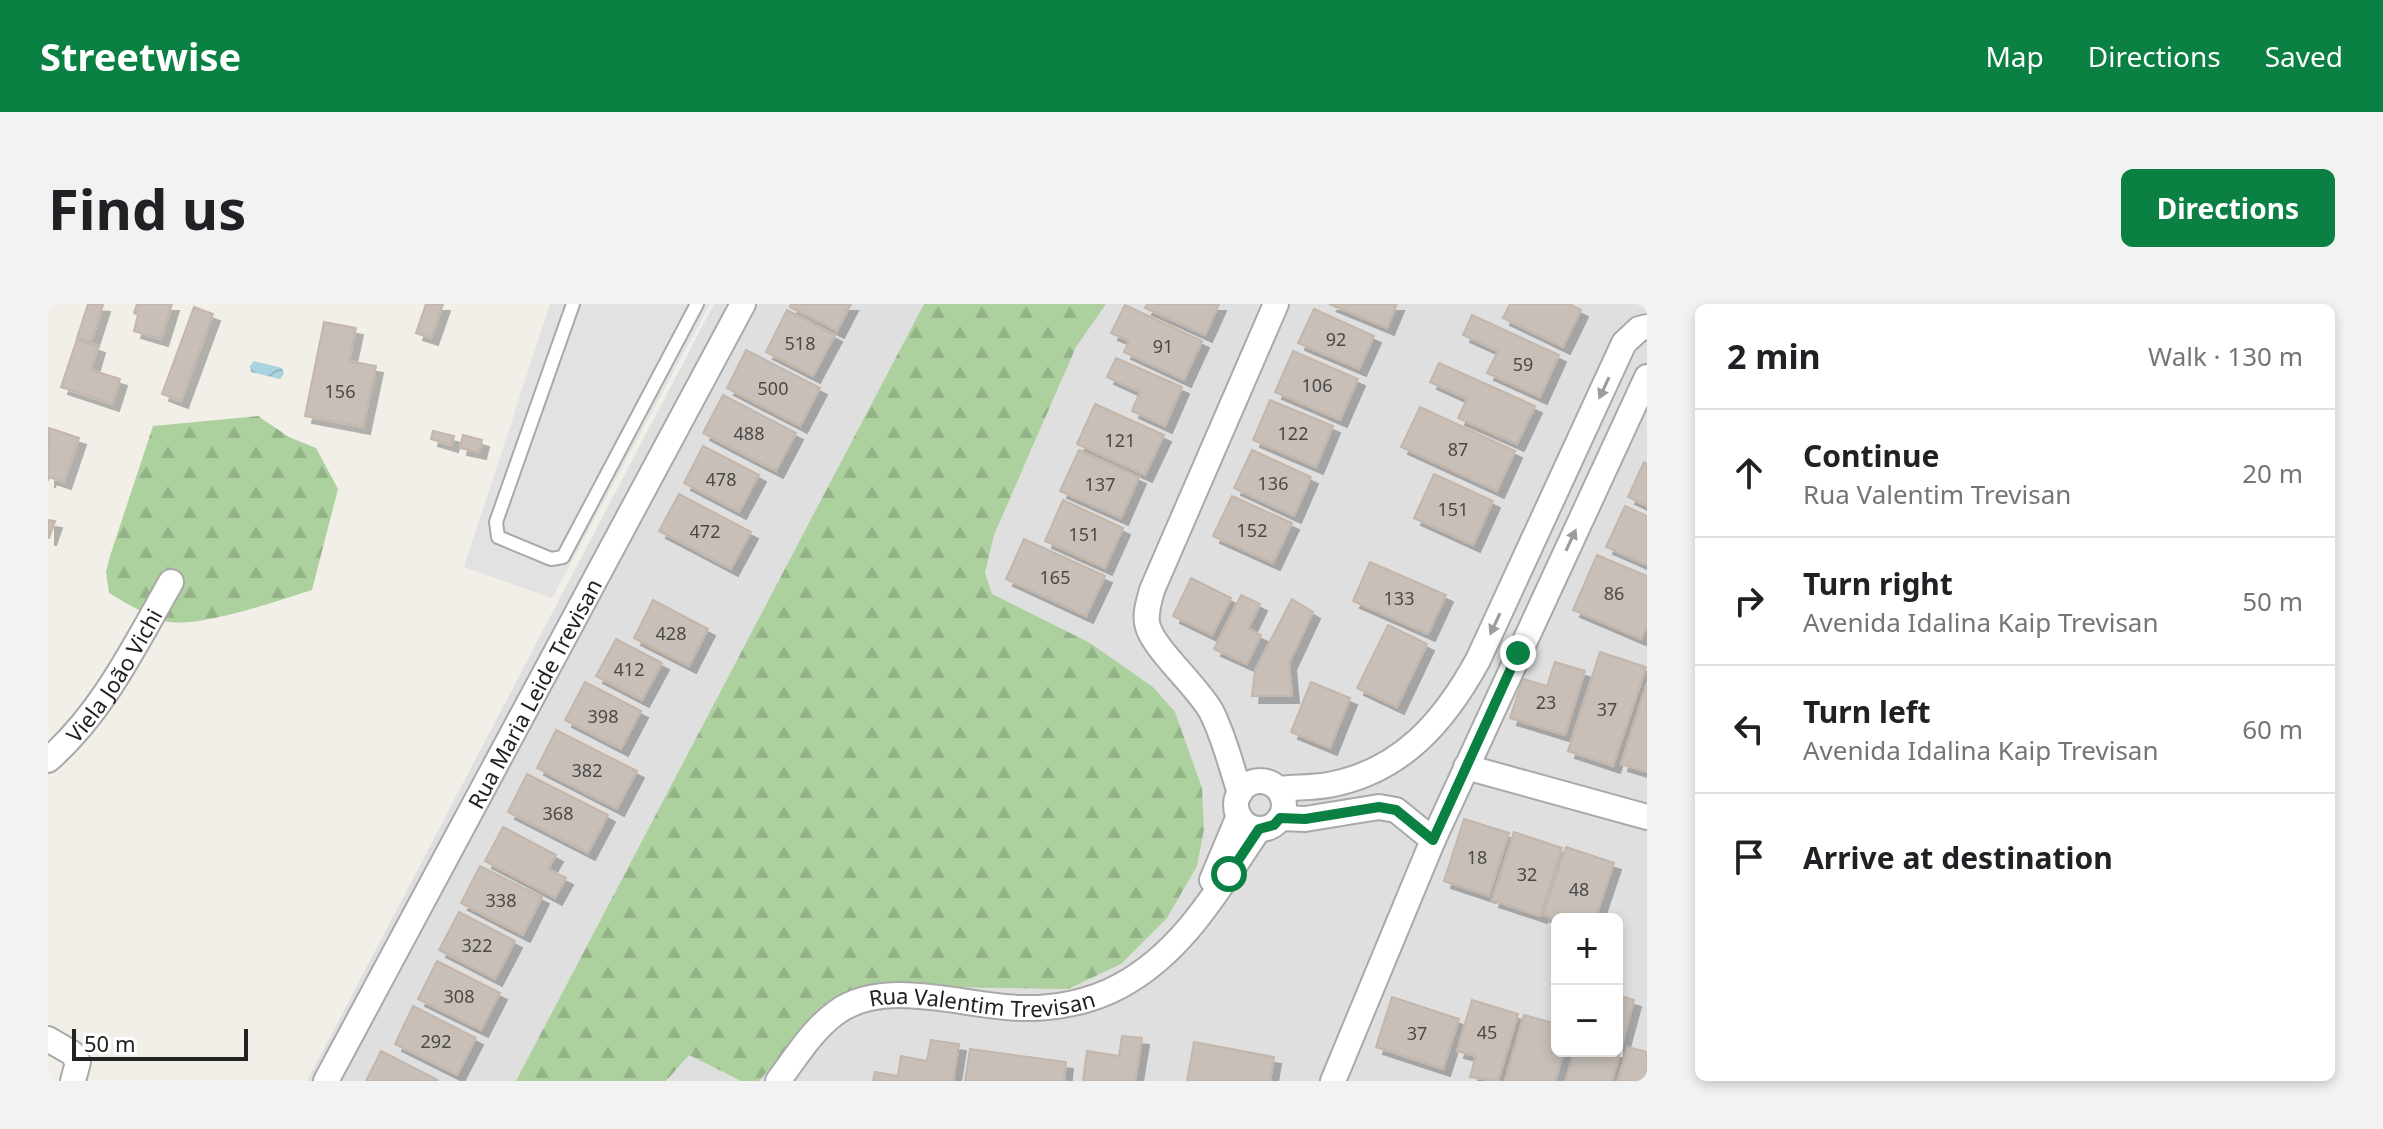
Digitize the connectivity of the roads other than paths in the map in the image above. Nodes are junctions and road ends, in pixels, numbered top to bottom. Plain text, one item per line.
1 (573, 304) edge
2 (697, 304) edge
3 (743, 304) edge
4 (1276, 304) edge
5 (1647, 327) edge
6 (1647, 377) edge
7 (171, 582) dead end
8 (1215, 718) junction
9 (48, 760) edge
10 (1466, 767) junction
11 (1271, 785) junction
12 (1255, 814) junction
13 (1647, 817) edge
14 (1433, 840) junction
15 (1194, 921) junction
16 (48, 1039) edge
17 (1337, 1080) edge
18 (73, 1081) edge
19 (326, 1081) edge
20 (778, 1081) edge

1 - 2 lane
3 - 19 street, Rua Maria Leide Trevisan
4 - 8 street
5 -> 11 street
10 -> 6 street
7 - 9 street, Viela João Vichi
8 - 11 street
8 - 12 street
10 - 13 street
10 - 14 street
11 - 12 street
11 - 12 street
12 - 14 street
12 - 15 street, Rua Valentim Trevisan
12 - 15 street, Rua Valentim Trevisan
14 - 17 street
15 - 20 street, Rua Valentim Trevisan
16 - 18 street

